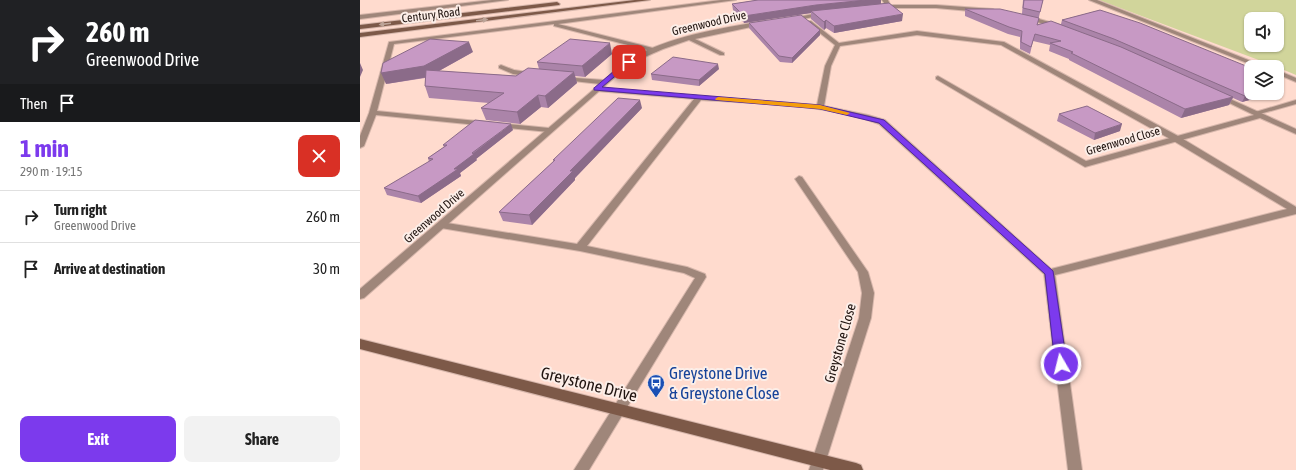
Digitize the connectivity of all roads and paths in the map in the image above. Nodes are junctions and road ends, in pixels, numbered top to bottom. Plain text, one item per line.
1 (505, 0) edge
2 (647, 0) edge
3 (733, 0) edge
4 (885, 0) edge
5 (1092, 0) edge
6 (567, 3) dead end
7 (889, 6) junction
8 (871, 8) edge
9 (834, 12) edge
10 (1001, 13) edge
11 (360, 16) edge
12 (1015, 16) edge
13 (803, 17) junction
14 (782, 20) edge
15 (768, 22) edge
16 (550, 24) junction
17 (360, 28) edge
18 (1064, 28) edge
19 (360, 35) edge
20 (689, 38) junction
21 (838, 45) junction
22 (655, 50) junction
23 (722, 54) dead end
24 (1245, 60) edge
25 (501, 67) dead end
26 (1284, 75) edge
27 (543, 76) edge
28 (559, 78) edge
29 (938, 78) dead end
30 (1296, 80) edge
31 (604, 82) junction
32 (596, 89) junction
33 (1213, 93) edge
34 (699, 98) junction
35 (1296, 102) edge
36 (820, 107) junction
37 (373, 113) junction
38 (1259, 114) junction
39 (549, 130) junction
40 (1296, 132) edge
41 (1175, 138) junction
42 (360, 146) edge
43 (799, 179) dead end
44 (1296, 211) edge
45 (441, 225) junction
46 (580, 248) junction
47 (1049, 273) junction
48 (360, 295) edge
49 (360, 344) edge
50 (618, 410) junction
51 (818, 465) edge
52 (581, 470) edge
53 (856, 470) edge
54 (1075, 470) edge

1 - 11 street
19 -> 2 main road, Century Road
3 - 16 street
4 - 7 street
5 - 24 street
6 -> 17 main road, Century Road
7 - 8 street
7 - 10 street
9 - 13 street
12 - 18 street
13 - 14 street
13 - 21 street
15 - 20 street, Greenwood Drive
16 - 22 street
16 - 37 street
20 - 22 street, Greenwood Drive
20 - 23 street
21 - 36 street
21 - 41 street
22 - 31 street, Greenwood Drive
25 - 27 street
26 - 30 street
28 - 31 street
29 - 41 street, Greenwood Close
31 - 32 street, Greenwood Drive
32 - 34 street
32 - 39 street, Greenwood Drive
33 - 38 street
34 - 36 street
34 - 46 street
35 - 38 street, Greenwood Close
36 - 47 street
37 - 39 street
37 - 42 street
38 - 40 street
38 - 41 street, Greenwood Close
39 - 45 street, Greenwood Drive
41 - 44 street
43 - 51 street, Greystone Close
44 - 47 street
45 - 46 street
45 - 48 street, Greenwood Drive
46 - 50 street
47 - 54 street
49 - 50 main road, Greystone Drive
50 - 51 main road, Greystone Drive
50 - 52 street
51 - 53 main road, Greystone Drive

